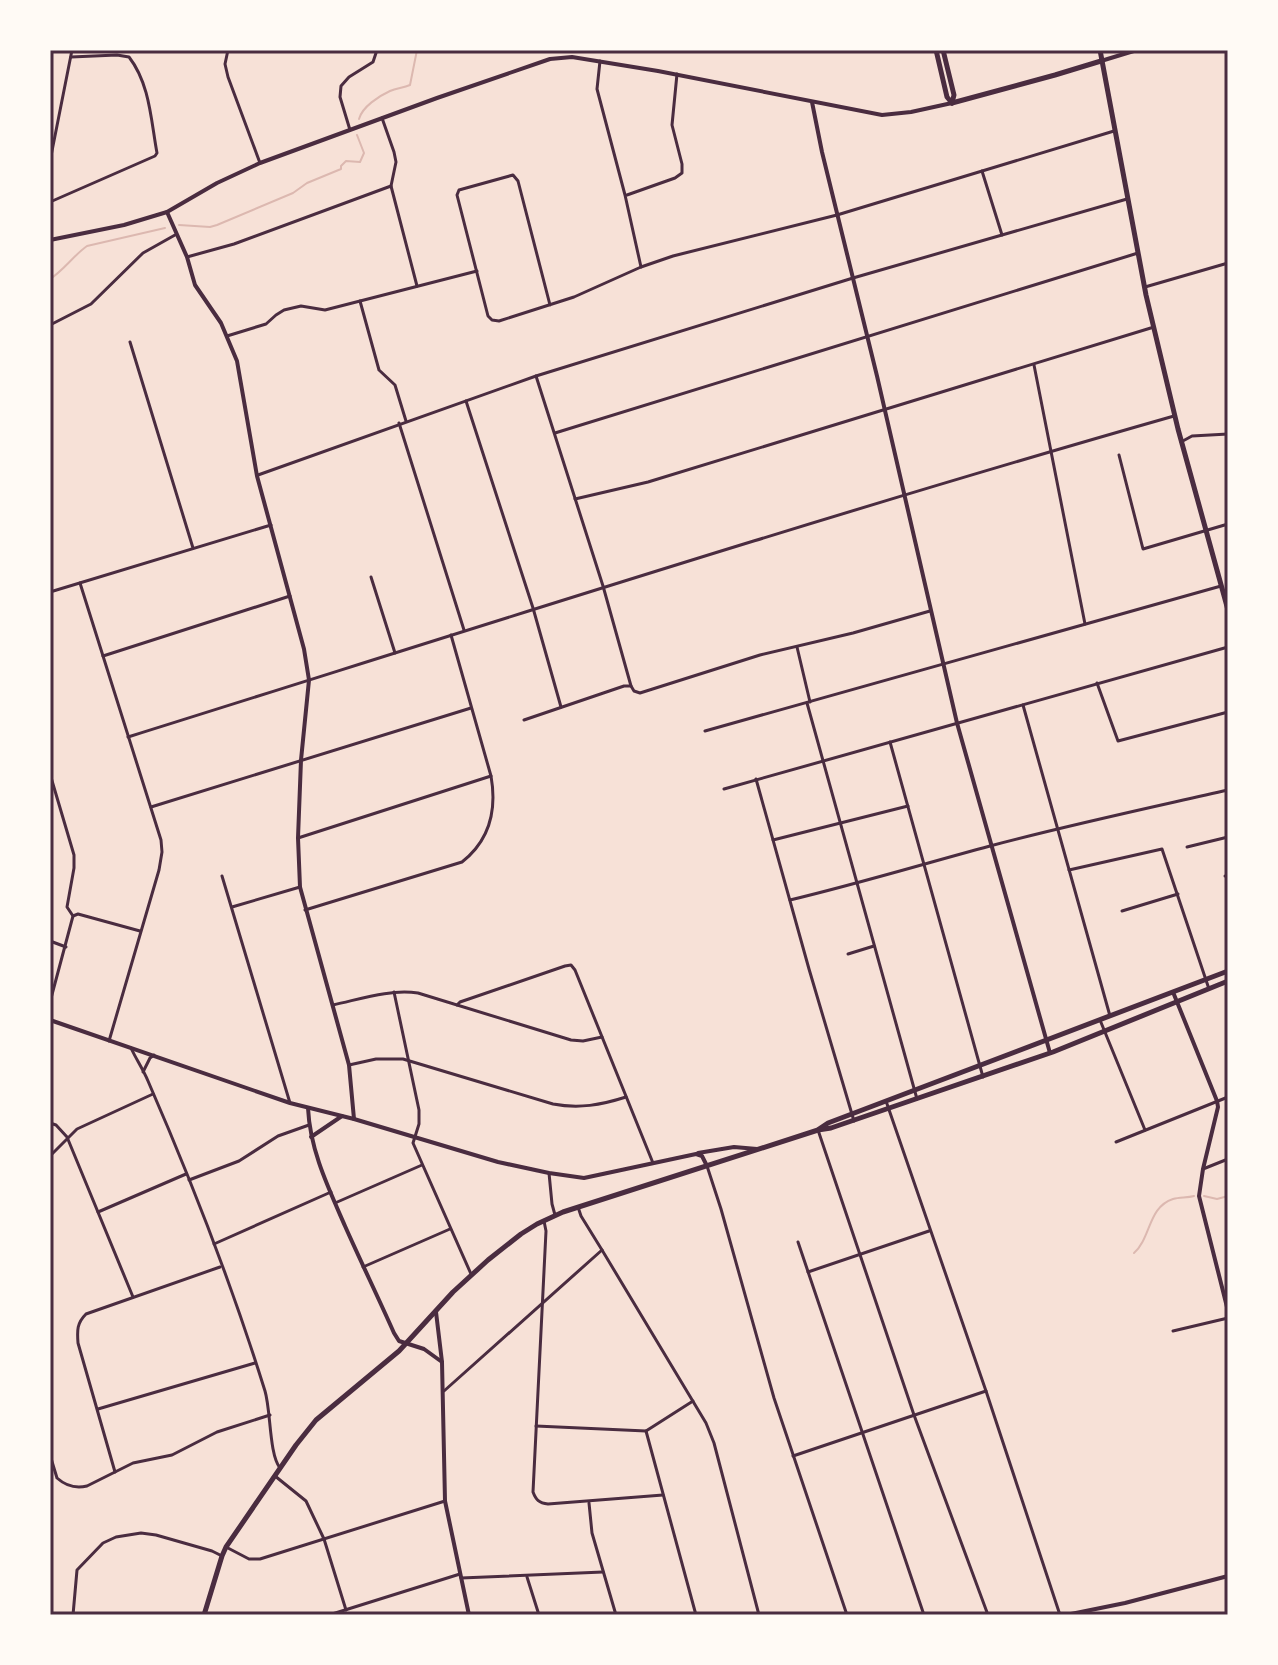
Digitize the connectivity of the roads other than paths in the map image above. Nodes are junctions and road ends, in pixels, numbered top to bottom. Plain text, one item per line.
1 (72, 50) edge
2 (228, 50) edge
3 (377, 50) edge
4 (936, 50) edge
5 (943, 50) edge
6 (1100, 50) edge
7 (1137, 50) edge
8 (71, 57) junction
9 (600, 61) junction
10 (1101, 61) junction
11 (677, 74) junction
12 (812, 102) junction
13 (952, 103) junction
14 (382, 118) junction
15 (350, 130) junction
16 (1114, 131) junction
17 (50, 161) edge
18 (260, 163) junction
19 (982, 171) junction
20 (391, 186) junction
21 (625, 195) junction
22 (1127, 199) junction
23 (50, 202) edge
24 (167, 212) junction
25 (837, 215) junction
26 (176, 234) junction
27 (1002, 235) junction
28 (50, 240) edge
29 (1138, 253) junction
30 (187, 257) junction
31 (1228, 263) edge
32 (641, 267) junction
33 (477, 271) junction
34 (853, 278) junction
35 (417, 286) junction
36 (1145, 287) junction
37 (360, 301) junction
38 (550, 305) junction
39 (50, 325) edge
40 (1154, 327) junction
41 (227, 336) junction
42 (867, 336) junction
43 (130, 342) dead end
44 (1033, 363) junction
45 (536, 376) junction
46 (466, 401) junction
47 (885, 410) junction
48 (1174, 416) junction
49 (406, 421) junction
50 (399, 423) junction
51 (555, 433) junction
52 (1228, 434) edge
53 (1181, 442) junction
54 (1050, 451) junction
55 (1119, 455) dead end
56 (257, 476) junction
57 (904, 496) junction
58 (575, 499) junction
59 (1228, 524) edge
60 (271, 525) junction
61 (1205, 531) junction
62 (193, 548) junction
63 (371, 577) dead end
64 (80, 583) junction
65 (603, 586) junction
66 (1221, 586) junction
67 (50, 592) edge
68 (290, 596) junction
69 (1226, 597) edge
70 (533, 608) junction
71 (1228, 610) edge
72 (930, 611) junction
73 (1085, 624) junction
74 (464, 631) junction
75 (451, 635) junction
76 (797, 646) junction
77 (1228, 647) edge
78 (395, 653) junction
79 (102, 656) junction
80 (943, 663) junction
81 (309, 680) junction
82 (1097, 683) junction
83 (631, 686) junction
84 (809, 702) junction
85 (1023, 705) junction
86 (561, 707) junction
87 (471, 708) junction
88 (1228, 712) edge
89 (524, 720) dead end
90 (957, 723) junction
91 (705, 731) dead end
92 (128, 737) junction
93 (890, 742) junction
94 (301, 760) junction
95 (823, 761) junction
96 (50, 774) edge
97 (491, 776) junction
98 (756, 779) junction
99 (724, 789) dead end
100 (1228, 790) edge
101 (58, 797) junction
102 (50, 800) edge
103 (908, 806) junction
104 (151, 807) junction
105 (840, 823) junction
106 (1058, 829) junction
107 (1228, 837) edge
108 (298, 838) junction
109 (773, 840) junction
110 (991, 846) junction
111 (1187, 847) dead end
112 (924, 865) junction
113 (1069, 870) junction
114 (222, 876) dead end
115 (857, 884) junction
116 (300, 887) junction
117 (1178, 894) junction
118 (790, 900) junction
119 (232, 907) junction
120 (305, 910) junction
121 (1122, 911) dead end
122 (73, 916) junction
123 (140, 931) junction
124 (50, 941) edge
125 (874, 946) junction
126 (66, 947) junction
127 (848, 954) dead end
128 (1228, 971) edge
129 (1207, 980) junction
130 (1228, 981) edge
131 (1209, 989) junction
132 (394, 992) junction
133 (1173, 992) junction
134 (50, 1002) edge
135 (1177, 1002) junction
136 (333, 1005) junction
137 (457, 1005) junction
138 (1110, 1016) junction
139 (50, 1020) edge
140 (1100, 1020) junction
141 (1105, 1032) junction
142 (602, 1037) junction
143 (1046, 1040) junction
144 (109, 1041) junction
145 (131, 1048) junction
146 (1050, 1053) junction
147 (154, 1055) junction
148 (409, 1060) junction
149 (349, 1065) junction
150 (980, 1065) junction
151 (143, 1072) junction
152 (983, 1077) junction
153 (915, 1089) junction
154 (153, 1094) junction
155 (626, 1097) junction
156 (1228, 1097) edge
157 (917, 1099) junction
158 (886, 1101) junction
159 (1217, 1101) junction
160 (290, 1103) junction
161 (308, 1108) junction
162 (889, 1109) junction
163 (342, 1116) junction
164 (853, 1117) junction
165 (354, 1119) junction
166 (50, 1123) edge
167 (309, 1125) junction
168 (818, 1130) junction
169 (1145, 1130) junction
170 (67, 1137) junction
171 (310, 1137) junction
172 (415, 1137) junction
173 (1116, 1142) dead end
174 (759, 1150) junction
175 (696, 1154) junction
176 (50, 1156) edge
177 (1228, 1159) edge
178 (653, 1163) junction
179 (422, 1165) junction
180 (707, 1166) junction
181 (1203, 1169) junction
182 (549, 1173) junction
183 (186, 1174) junction
184 (189, 1180) junction
185 (331, 1192) junction
186 (335, 1203) junction
187 (578, 1207) junction
188 (98, 1212) junction
189 (555, 1215) junction
190 (544, 1220) junction
191 (450, 1229) junction
192 (929, 1231) junction
193 (798, 1242) dead end
194 (214, 1244) junction
195 (602, 1250) junction
196 (859, 1254) junction
197 (222, 1267) junction
198 (363, 1267) junction
199 (808, 1272) junction
200 (471, 1274) junction
201 (1226, 1291) edge
202 (133, 1297) junction
203 (542, 1303) junction
204 (436, 1311) junction
205 (1228, 1311) edge
206 (1228, 1318) edge
207 (1173, 1331) dead end
208 (405, 1344) junction
209 (442, 1362) junction
210 (255, 1363) junction
211 (444, 1391) junction
212 (986, 1391) junction
213 (693, 1401) junction
214 (97, 1409) junction
215 (270, 1415) junction
216 (914, 1415) junction
217 (536, 1426) junction
218 (646, 1431) junction
219 (863, 1432) junction
220 (50, 1455) edge
221 (793, 1456) junction
222 (280, 1468) junction
223 (115, 1472) junction
224 (275, 1476) junction
225 (663, 1495) junction
226 (445, 1501) junction
227 (589, 1501) junction
228 (324, 1539) junction
229 (226, 1547) junction
230 (222, 1556) junction
231 (603, 1572) junction
232 (460, 1576) junction
233 (527, 1576) junction
234 (1228, 1576) edge
235 (346, 1610) junction
236 (73, 1615) edge
237 (204, 1615) edge
238 (329, 1615) edge
239 (469, 1615) edge
240 (539, 1615) edge
241 (616, 1615) edge
242 (696, 1615) edge
243 (759, 1615) edge
244 (847, 1615) edge
245 (924, 1615) edge
246 (988, 1615) edge
247 (1063, 1615) edge

1 - 8 street
2 - 18 street
3 - 15 street
4 - 13 main road
5 - 13 main road
6 - 10 main road
7 - 10 street
8 - 17 street
8 - 23 street
9 - 11 street
9 - 14 street
9 - 21 street
10 - 13 main road
10 - 16 main road
11 - 12 street
11 - 21 street
12 - 13 street
12 - 25 street
14 - 15 street
14 - 20 street
15 - 18 street
16 - 19 street
16 - 22 main road
18 - 24 street
19 - 25 street
19 - 27 street
20 - 30 street
20 - 35 street
21 - 32 street
22 - 27 street
22 - 29 main road
24 - 26 street
24 - 28 street
25 - 32 street
25 - 34 street
26 - 30 street
26 - 39 street
27 - 34 street
29 - 36 main road
29 - 42 street
30 - 41 street
31 - 36 street
32 - 38 street
33 - 35 street
33 - 38 street
33 - 38 street
34 - 42 street
34 - 45 street
35 - 37 street
36 - 40 main road
37 - 41 street
37 - 49 street
40 - 44 street
40 - 48 main road
41 - 56 street
42 - 47 street
42 - 51 street
43 - 62 street
44 - 47 street
44 - 54 street
45 - 46 street
45 - 51 street
46 - 49 street
46 - 70 street
47 - 57 street
47 - 58 street
48 - 53 main road
48 - 54 street
49 - 50 street
50 - 56 street
50 - 74 street
51 - 58 street
52 - 53 street
53 - 61 main road
54 - 57 street
54 - 73 street
55 - 61 street
56 - 60 street
57 - 65 street
57 - 72 street
58 - 65 street
59 - 61 street
60 - 62 street
60 - 68 street
61 - 66 main road
62 - 64 street
63 - 78 street
64 - 67 street
64 - 79 street
65 - 70 street
65 - 83 street
66 - 69 main road
66 - 73 street
68 - 79 street
68 - 81 street
69 - 71 main road
70 - 74 street
70 - 86 street
72 - 76 street
72 - 80 street
73 - 80 street
74 - 75 street
75 - 78 street
75 - 87 street
76 - 83 street
76 - 84 street
77 - 82 street
78 - 81 street
79 - 92 street
80 - 84 street
80 - 90 street
81 - 92 street
81 - 94 street
82 - 85 street
82 - 88 street
83 - 86 street
84 - 91 street
84 - 95 street
85 - 90 street
85 - 106 street
86 - 89 street
87 - 94 street
87 - 97 street
90 - 93 street
90 - 110 street
92 - 104 street
93 - 95 street
93 - 103 street
94 - 104 street
94 - 108 street
95 - 98 street
95 - 105 street
96 - 101 street
97 - 108 street
97 - 120 street
98 - 99 street
98 - 109 street
100 - 106 street
101 - 102 street
101 - 122 street
103 - 105 street
103 - 112 street
104 - 123 street
105 - 109 street
105 - 115 street
106 - 110 street
106 - 113 street
107 - 111 street
108 - 116 street
109 - 118 street
110 - 112 street
110 - 143 street
112 - 115 street
112 - 150 street
113 - 117 street
113 - 138 street
114 - 119 street
115 - 118 street
115 - 125 street
116 - 119 street
116 - 120 street
117 - 121 street
117 - 129 street
118 - 164 street
119 - 160 street
120 - 136 street
122 - 123 street
122 - 126 street
123 - 144 street
124 - 126 street
125 - 127 street
125 - 153 street
126 - 134 street
128 - 129 main road
129 - 131 street
129 - 133 main road
130 - 131 main road
131 - 135 main road
132 - 136 street
132 - 137 street
132 - 148 street
133 - 135 street
133 - 138 main road
135 - 141 main road
135 - 159 street
136 - 149 street
137 - 142 street
137 - 142 street
138 - 140 main road
139 - 144 street
140 - 141 street
140 - 143 main road
141 - 146 main road
141 - 169 street
142 - 155 street
143 - 146 street
143 - 150 main road
144 - 145 street
145 - 147 street
145 - 151 street
146 - 152 main road
147 - 151 street
147 - 160 street
148 - 149 street
148 - 155 street
148 - 172 street
149 - 165 street
150 - 152 street
150 - 153 main road
151 - 154 street
152 - 157 main road
153 - 157 street
153 - 158 main road
154 - 170 street
154 - 183 street
155 - 178 street
156 - 159 street
157 - 162 main road
158 - 162 street
158 - 164 main road
159 - 169 street
159 - 181 street
160 - 161 street
161 - 163 street
161 - 167 street
162 - 164 main road
162 - 192 street
163 - 165 street
163 - 171 street
164 - 168 main road
165 - 172 street
166 - 170 street
167 - 171 street
167 - 184 street
168 - 174 main road
168 - 196 street
169 - 173 street
170 - 176 street
170 - 188 street
171 - 185 street
172 - 179 street
172 - 182 street
174 - 175 street
174 - 180 main road
175 - 178 street
175 - 180 street
177 - 181 street
178 - 182 street
179 - 186 street
179 - 191 street
180 - 187 main road
180 - 221 street
181 - 201 street
182 - 189 street
183 - 184 street
183 - 188 street
184 - 194 street
185 - 186 street
185 - 194 street
186 - 198 street
187 - 189 main road
187 - 195 street
188 - 202 street
189 - 190 main road
190 - 200 main road
190 - 203 street
191 - 198 street
191 - 200 street
192 - 196 street
192 - 212 street
193 - 199 street
194 - 197 street
195 - 203 street
195 - 213 street
196 - 199 street
196 - 216 street
197 - 202 street
197 - 210 street
198 - 208 street
199 - 219 street
200 - 204 main road
201 - 205 street
202 - 214 street
203 - 211 street
203 - 217 street
204 - 208 main road
204 - 209 street
206 - 207 street
208 - 209 street
208 - 222 main road
209 - 211 street
210 - 214 street
210 - 215 street
211 - 226 street
212 - 216 street
212 - 247 street
213 - 218 street
213 - 243 street
214 - 223 street
215 - 222 street
215 - 223 street
216 - 219 street
216 - 246 street
217 - 218 street
217 - 227 street
218 - 225 street
219 - 221 street
219 - 245 street
220 - 223 street
221 - 244 street
222 - 224 main road
224 - 228 street
224 - 229 main road
225 - 227 street
225 - 242 street
226 - 228 street
226 - 232 street
227 - 231 street
228 - 229 street
228 - 235 street
229 - 230 main road
230 - 236 street
230 - 237 main road
231 - 233 street
231 - 241 street
232 - 233 street
232 - 235 street
232 - 239 street
233 - 240 street
234 - 247 street
235 - 238 street

